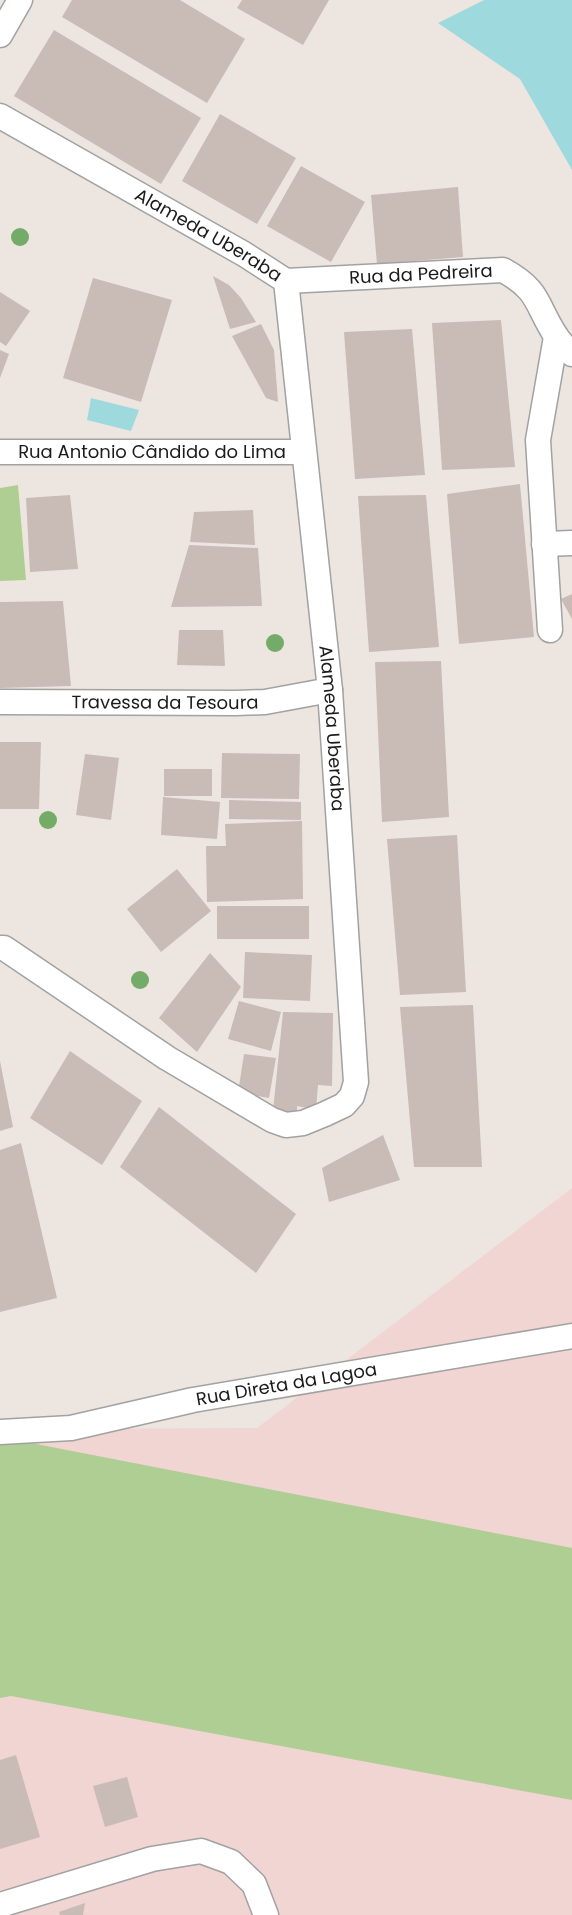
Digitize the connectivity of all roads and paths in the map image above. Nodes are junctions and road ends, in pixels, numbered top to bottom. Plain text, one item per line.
1 (21, 0) edge
2 (0, 35) edge
3 (0, 116) edge
4 (286, 281) junction
5 (564, 346) edge
6 (0, 452) edge
7 (303, 452) junction
8 (572, 543) edge
9 (544, 544) junction
10 (550, 630) dead end
11 (330, 690) junction
12 (0, 702) edge
13 (0, 948) edge
14 (572, 1336) edge
15 (0, 1432) edge
16 (0, 1905) edge
17 (266, 1915) edge

1 - 2 street
3 - 4 street, Alameda Uberaba
4 - 5 street, Rua da Pedreira
4 - 7 street, Alameda Uberaba
5 - 9 street, Rua da Pedreira
6 - 7 street, Rua Antonio Cândido do Lima
7 - 11 street, Alameda Uberaba
8 - 9 street
9 - 10 street, Rua da Pedreira
11 - 12 street, Travessa da Tesoura
11 - 13 street, Alameda Uberaba
14 - 15 street, Rua Direta da Lagoa
16 - 17 street

